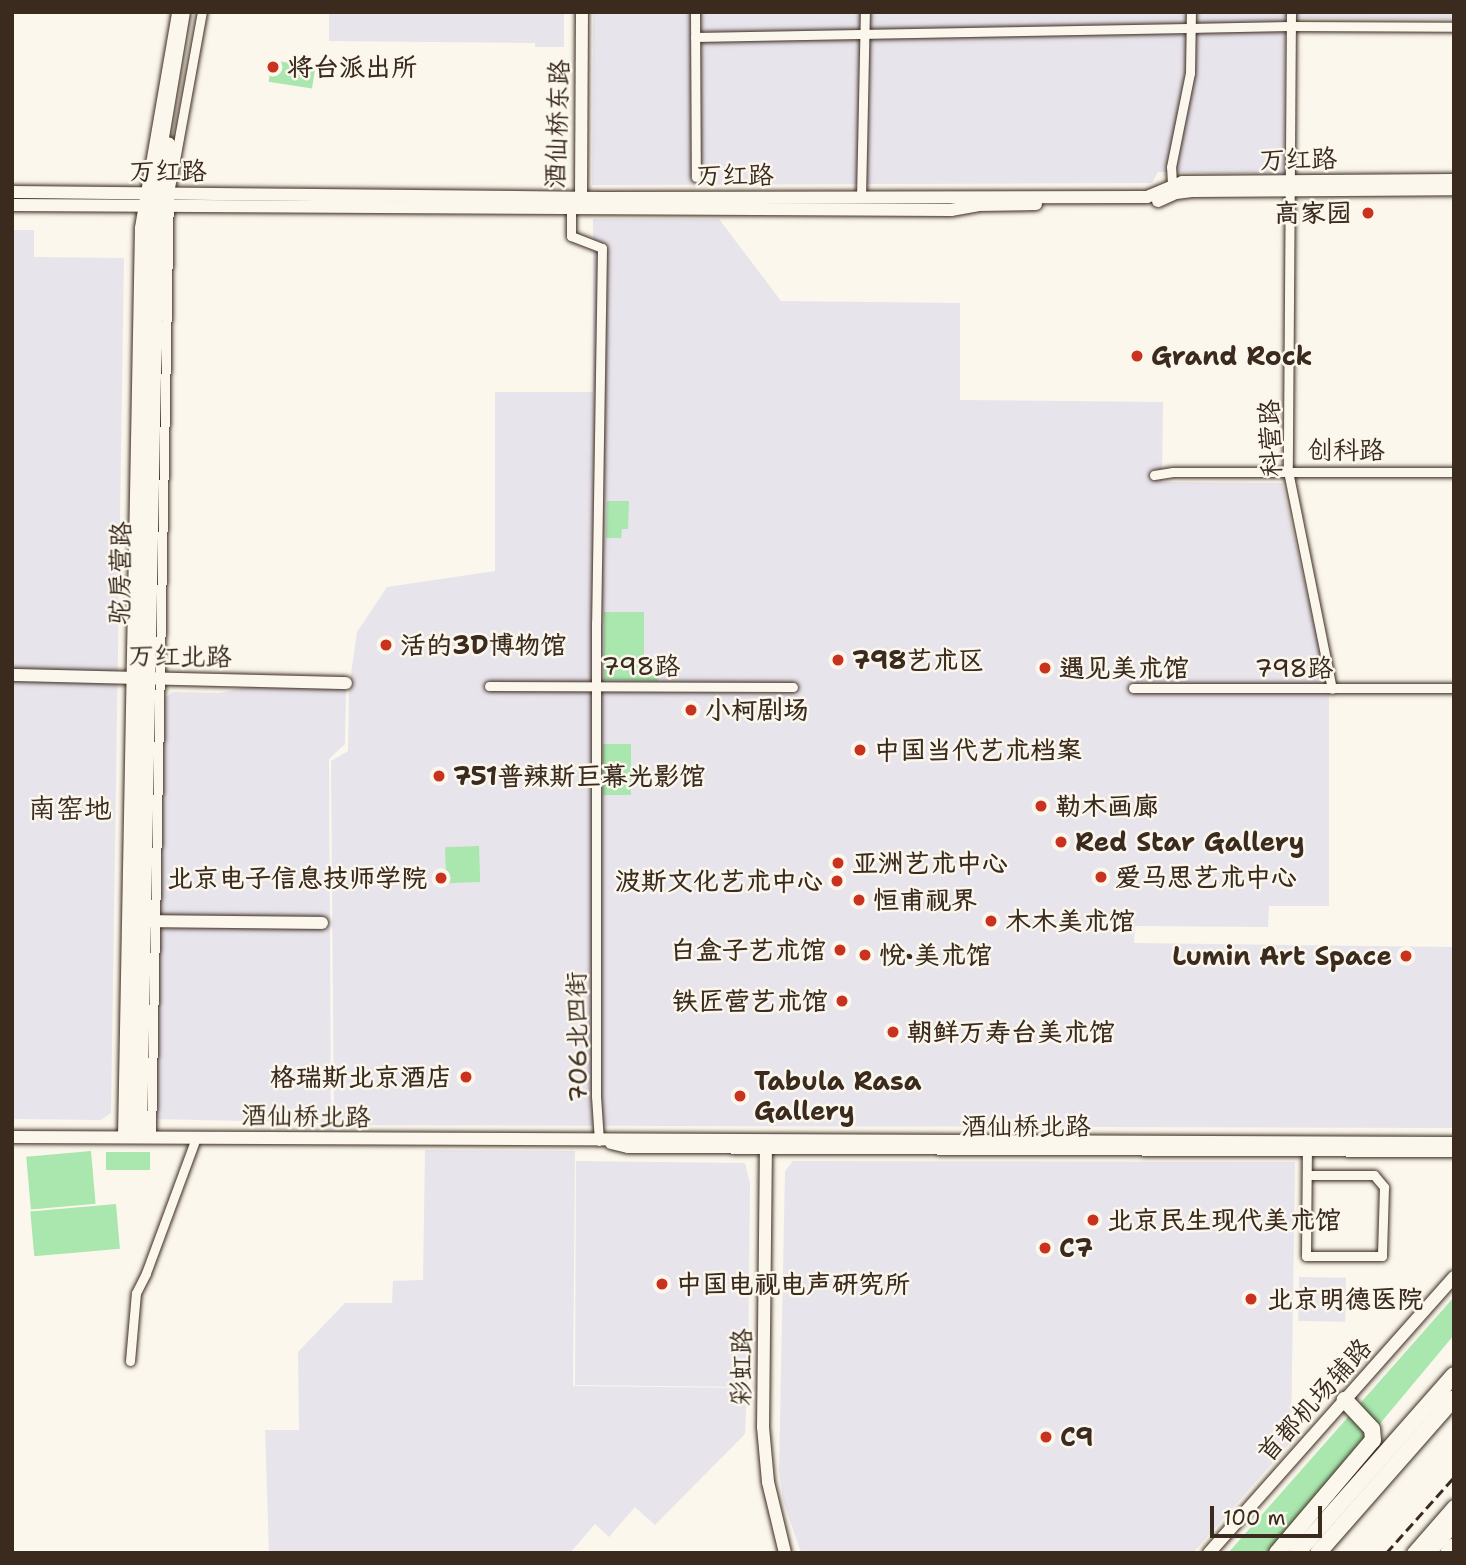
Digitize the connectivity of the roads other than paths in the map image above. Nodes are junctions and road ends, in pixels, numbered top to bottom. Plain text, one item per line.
1 (176, 12) edge
2 (184, 12) edge
3 (192, 12) edge
4 (202, 12) edge
5 (575, 12) edge
6 (583, 12) edge
7 (695, 12) edge
8 (865, 12) edge
9 (1191, 12) edge
10 (1291, 12) edge
11 (1290, 26) junction
12 (1191, 27) junction
13 (1454, 27) edge
14 (865, 35) junction
15 (695, 37) junction
16 (696, 177) dead end
17 (1454, 180) edge
18 (1172, 184) junction
19 (1292, 187) junction
20 (1454, 189) edge
21 (12, 192) edge
22 (861, 198) junction
23 (156, 199) junction
24 (575, 201) junction
25 (12, 205) edge
26 (1288, 471) junction
27 (1454, 472) edge
28 (1154, 475) dead end
29 (12, 675) edge
30 (145, 678) junction
31 (346, 683) dead end
32 (489, 686) dead end
33 (597, 687) junction
34 (793, 687) dead end
35 (1133, 688) dead end
36 (1454, 688) edge
37 (1332, 689) junction
38 (150, 921) junction
39 (322, 923) dead end
40 (12, 1137) edge
41 (136, 1137) junction
42 (196, 1138) junction
43 (599, 1141) junction
44 (766, 1143) junction
45 (1454, 1143) edge
46 (1307, 1150) junction
47 (1454, 1151) edge
48 (1307, 1175) junction
49 (1454, 1277) edge
50 (130, 1361) dead end
51 (1454, 1375) edge
52 (1454, 1398) edge
53 (1345, 1400) junction
54 (1369, 1494) junction
55 (1454, 1506) edge
56 (1454, 1523) edge
57 (1454, 1546) edge
58 (785, 1553) edge
59 (1209, 1553) edge
60 (1277, 1553) edge
61 (1297, 1553) edge
62 (1318, 1553) edge
63 (1330, 1553) edge
64 (1413, 1553) edge
65 (1427, 1553) edge
66 (1448, 1553) edge

1 - 23 street
2 - 23 street, 驼房营路
3 - 23 street, 驼房营路
4 - 23 street
5 - 24 street, 酒仙桥东路
6 - 24 street, 酒仙桥东路
7 - 15 street
8 - 14 street
9 - 12 street
10 - 11 street, 科营路
11 - 12 street
11 - 13 street
11 - 19 street, 科营路
12 - 14 street
12 - 18 street
14 - 15 street
14 - 22 street
15 - 16 street
17 - 19 street, 万红路
18 - 19 street, 万红路
18 - 22 street, 万红路
19 - 20 street, 万红路
19 - 24 street, 万红路
19 - 26 street, 科营路
21 - 23 street, 万红路
22 - 24 street, 万红路
23 - 24 street, 万红路
23 - 25 street, 万红路
23 - 30 street, 驼房营路
23 - 30 street
24 - 33 street, 706北四街
26 - 27 street, 创科路
26 - 28 street, 创科路
26 - 37 street, 科营路
29 - 30 street, 万红北路
30 - 31 street, 万红北路
30 - 38 street, 驼房营路
30 - 41 street, 驼房营路
32 - 33 street, 798路
33 - 34 street, 798路
33 - 43 street, 706北四街
35 - 37 street, 798路
36 - 37 street, 798路
38 - 39 street
38 - 41 street, 驼房营路
40 - 41 street, 酒仙桥北路
41 - 42 street, 酒仙桥北路
42 - 43 street, 酒仙桥北路
42 - 50 street
43 - 44 street, 酒仙桥北路
44 - 45 street, 酒仙桥北路
44 - 46 street, 酒仙桥北路
44 - 58 street, 彩虹路
46 - 47 street, 酒仙桥北路
46 - 48 street
48 - 48 street
49 - 53 street, 首都机场辅路
51 - 61 highway
52 - 54 highway
53 - 59 street, 首都机场辅路
53 - 60 highway
54 - 62 highway
54 - 63 highway
55 - 64 street
56 - 65 highway
57 - 66 highway

